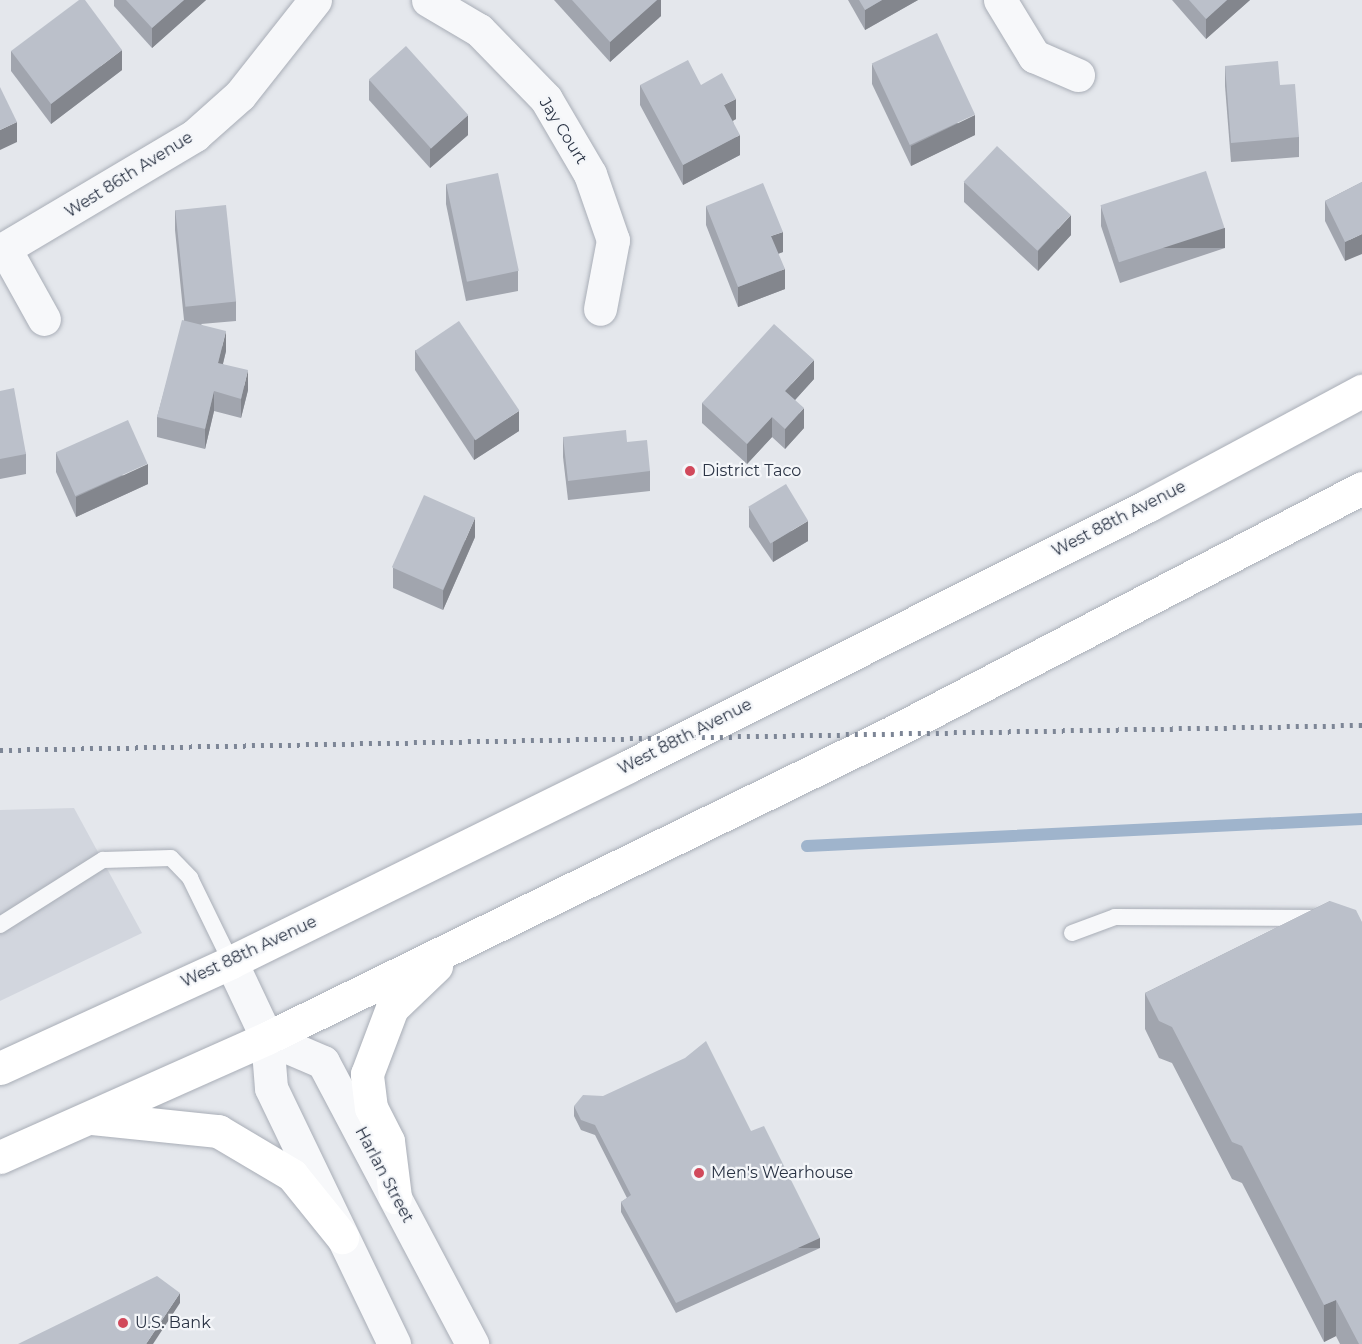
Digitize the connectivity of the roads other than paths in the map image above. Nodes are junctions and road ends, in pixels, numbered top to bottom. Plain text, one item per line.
1 (315, 0) edge
2 (428, 0) edge
3 (1000, 0) edge
4 (1078, 75) dead end
5 (3, 250) edge
6 (600, 309) dead end
7 (44, 319) dead end
8 (1362, 391) edge
9 (1362, 488) edge
10 (1337, 920) edge
11 (0, 924) edge
12 (1072, 933) dead end
13 (458, 945) junction
14 (231, 963) junction
15 (267, 1038) junction
16 (0, 1068) edge
17 (88, 1118) junction
18 (0, 1157) edge
19 (395, 1197) junction
20 (342, 1237) junction
21 (372, 1300) junction
22 (394, 1344) edge
23 (411, 1344) edge
24 (472, 1344) edge

1 - 5 street, West 86th Avenue
2 - 6 street, Jay Court
3 - 4 street
5 - 7 street
8 - 14 main road, West 88th Avenue
9 - 13 main road
10 - 12 lane
11 - 14 lane
13 - 15 main road
13 - 19 main road
14 - 15 street
14 - 16 main road, West 88th Avenue
15 - 17 main road
15 - 19 street, Harlan Street
15 - 20 street
17 - 18 main road
17 - 20 main road
19 - 24 street, Harlan Street
20 - 21 street
21 - 22 street
21 - 23 street

